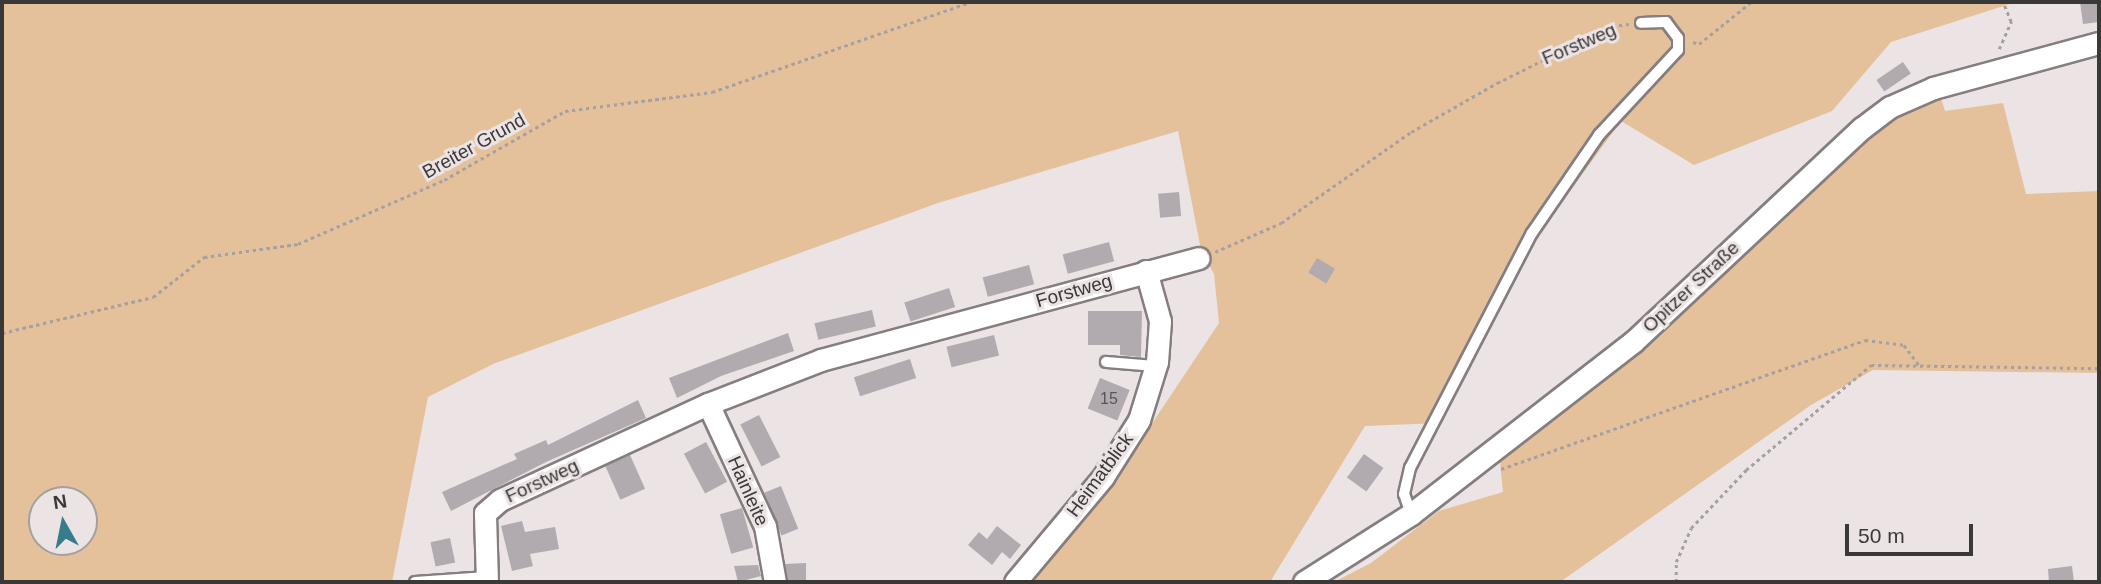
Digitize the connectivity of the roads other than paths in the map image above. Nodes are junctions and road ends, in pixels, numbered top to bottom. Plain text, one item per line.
1 (1641, 23) road end
2 (2099, 43) edge
3 (1198, 258) road end
4 (1146, 271) junction
5 (1106, 362) dead end
6 (1156, 366) junction
7 (708, 404) junction
8 (1411, 514) junction
9 (487, 580) edge
10 (415, 582) edge
11 (775, 582) edge
12 (1015, 582) edge
13 (1304, 582) edge

1 - 8 lane
2 - 8 street, Opitzer Straße
3 - 4 street, Forstweg
4 - 6 street, Heimatblick
4 - 7 street, Forstweg
5 - 6 lane
6 - 12 street, Heimatblick
7 - 9 street, Forstweg
7 - 11 street, Hainleite
8 - 13 street, Opitzer Straße
9 - 10 lane

